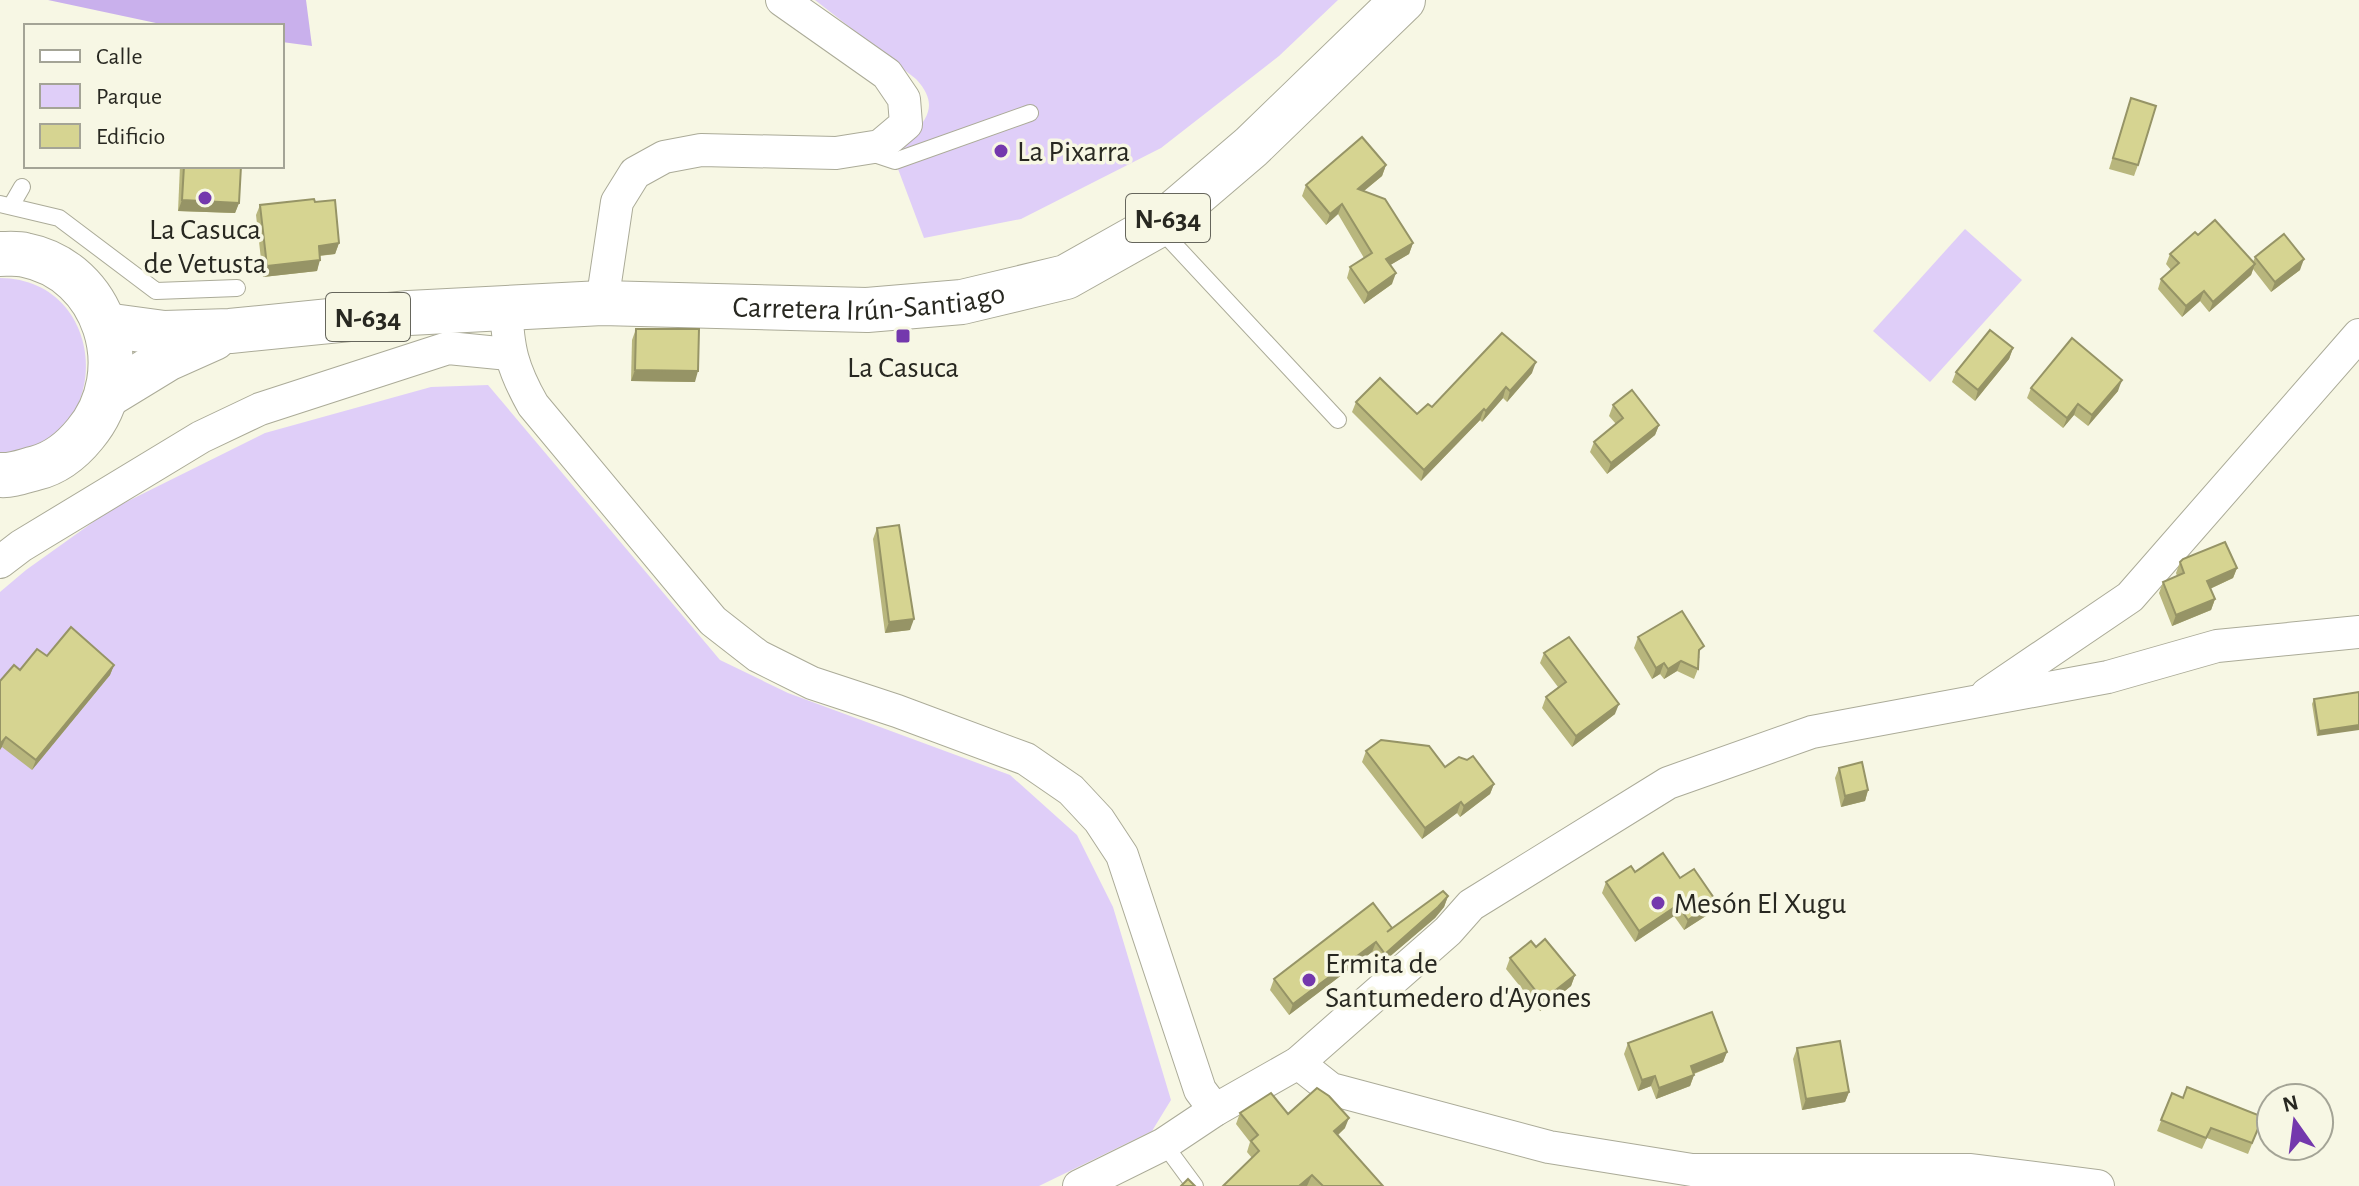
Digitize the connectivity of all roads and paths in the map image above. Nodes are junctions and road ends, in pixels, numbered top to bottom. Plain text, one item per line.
1 (782, 0) edge
2 (1403, 0) edge
3 (1030, 113) dead end
4 (858, 149) junction
5 (22, 187) dead end
6 (6, 205) edge
7 (1157, 226) junction
8 (0, 254) edge
9 (237, 288) dead end
10 (602, 303) junction
11 (506, 307) junction
12 (105, 325) junction
13 (230, 331) junction
14 (2359, 335) edge
15 (509, 354) junction
16 (108, 395) junction
17 (1338, 420) dead end
18 (0, 475) edge
19 (0, 562) edge
20 (2359, 632) edge
21 (1975, 702) junction
22 (1298, 1063) junction
23 (1215, 1110) junction
24 (1164, 1144) junction
25 (1079, 1186) edge
26 (1195, 1186) edge
27 (2098, 1186) edge

1 - 4 street
2 - 7 highway, Carretera Irún-Santiago / N-634
3 - 4 lane
4 - 10 street
5 - 6 lane
6 - 9 lane
7 - 10 highway, Carretera Irún-Santiago / N-634
7 - 17 lane
8 - 12 highway, N-634
10 - 11 highway, Carretera Irún-Santiago / N-634
11 - 13 highway, Carretera Irún-Santiago / N-634
11 - 15 street
12 - 13 highway, Carretera Irún-Santiago / N-634
12 - 16 highway, N-634
13 - 16 highway, Carretera Irún-Santiago / N-634
14 - 21 street
15 - 19 street
15 - 23 street
16 - 18 highway, N-634
20 - 21 street
21 - 22 street
22 - 23 street
22 - 27 street
23 - 24 street
24 - 25 street
24 - 26 lane

